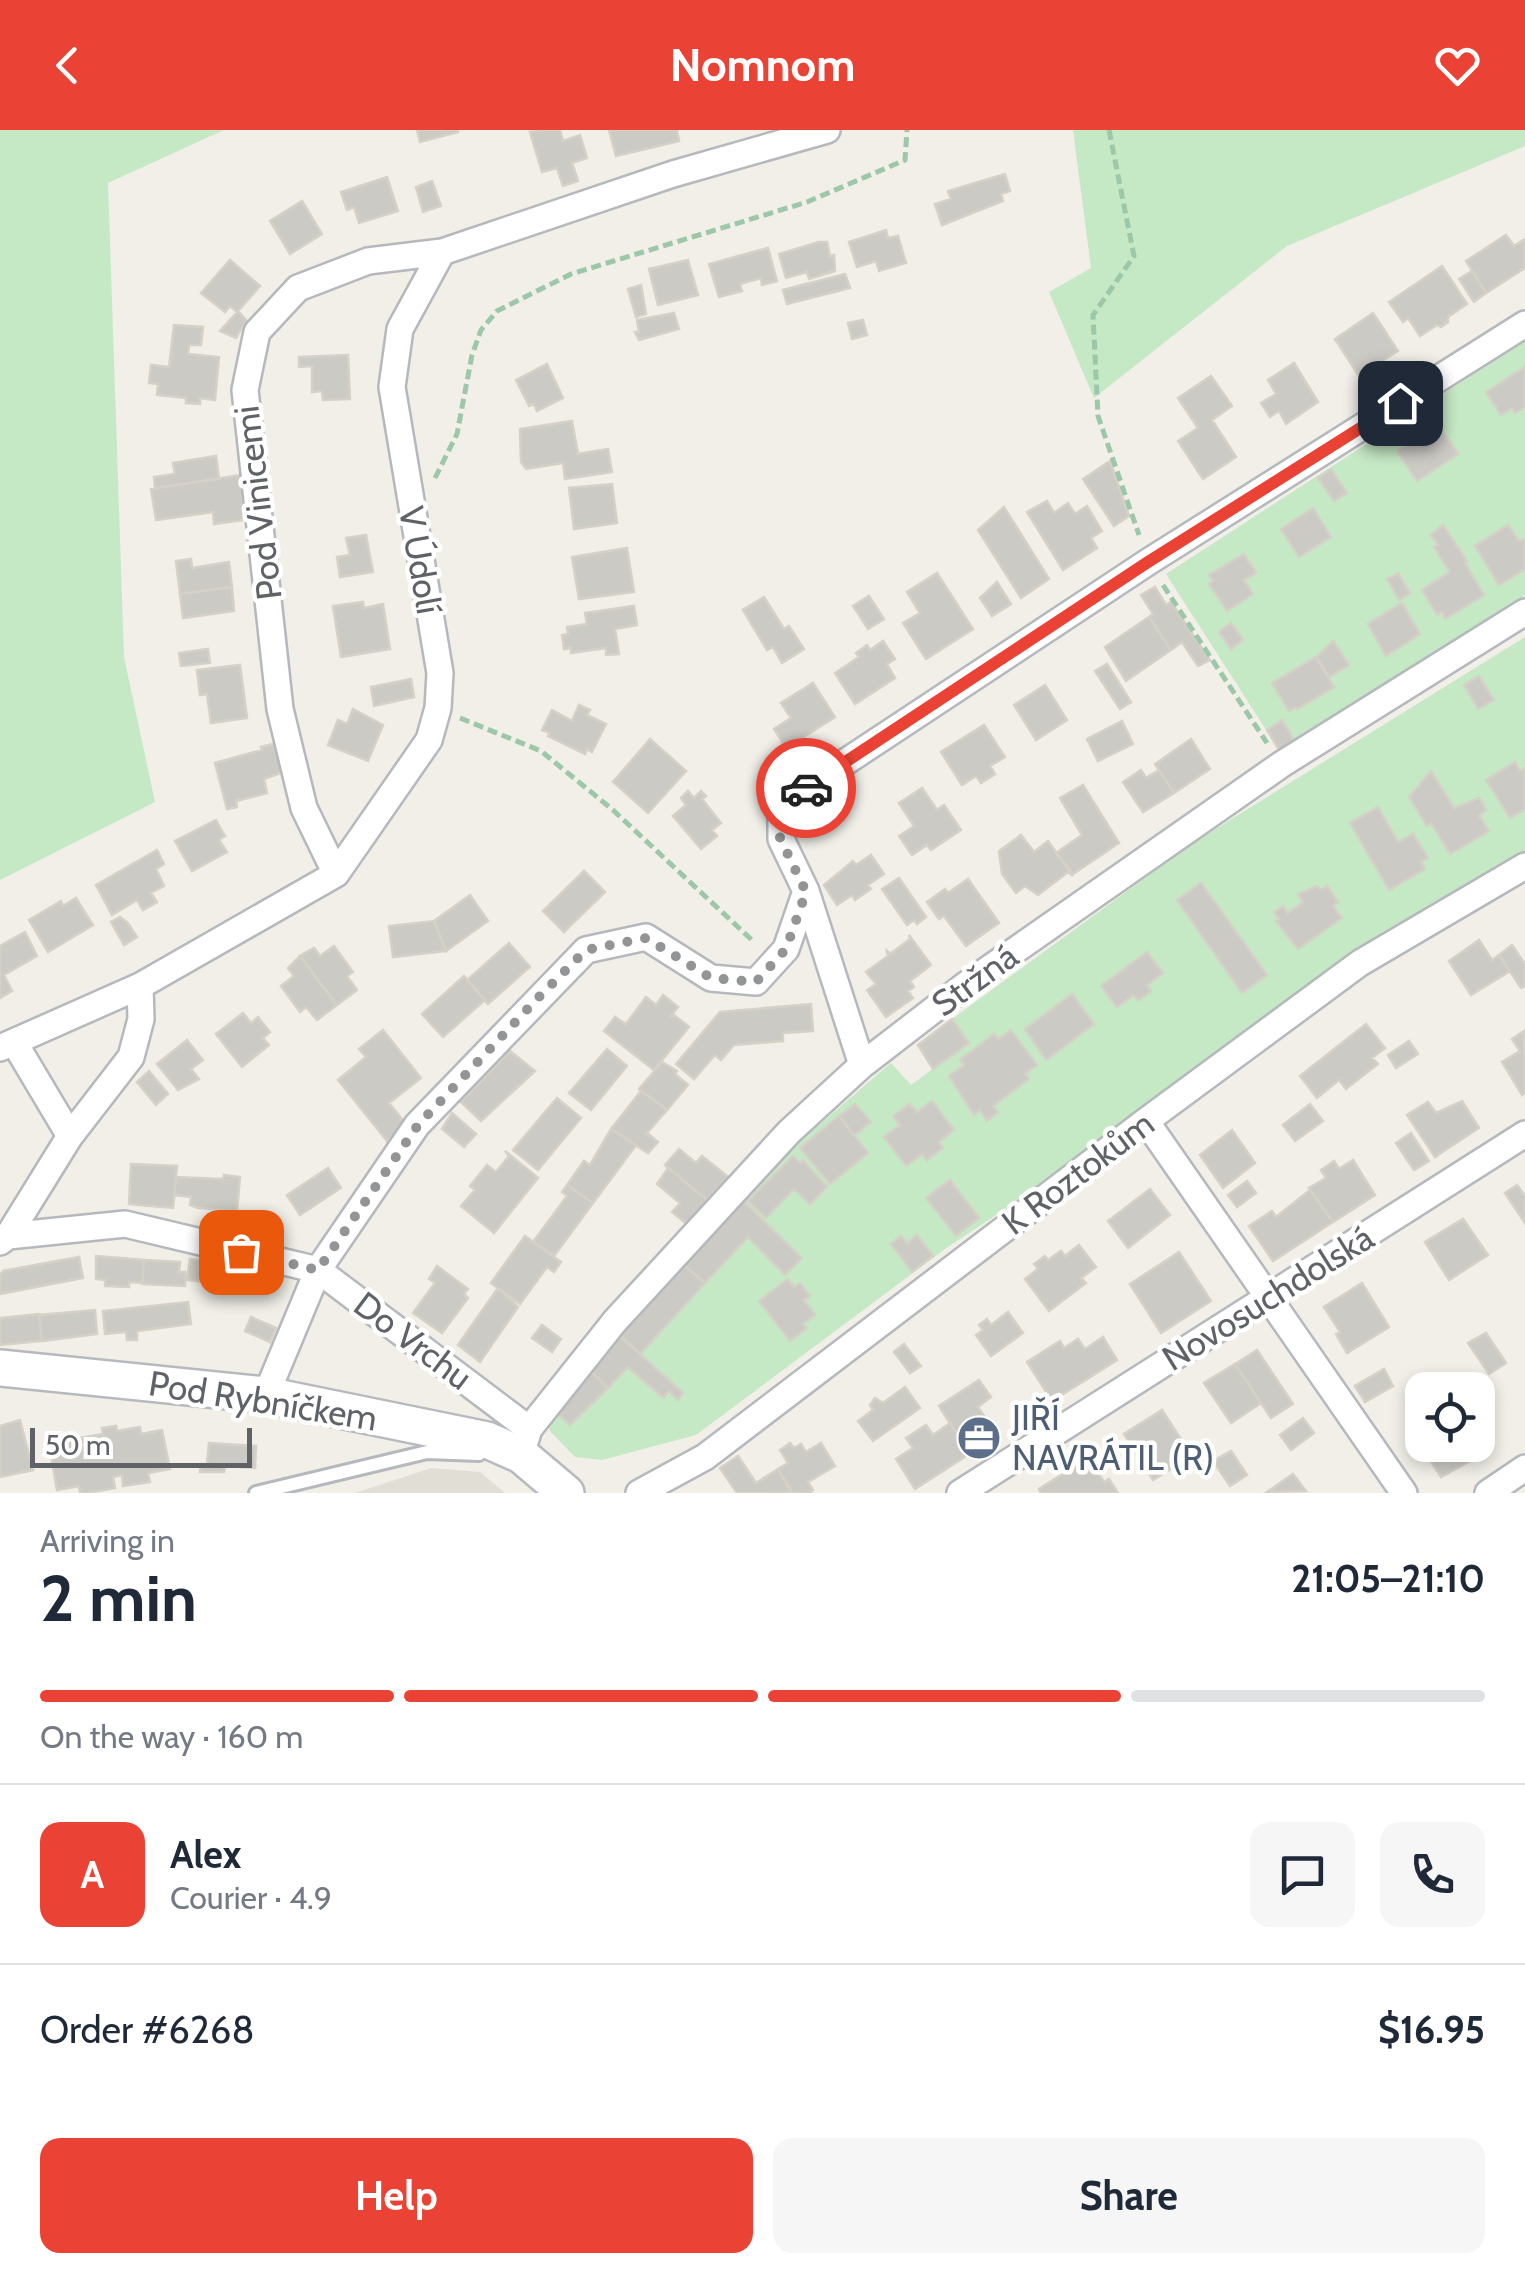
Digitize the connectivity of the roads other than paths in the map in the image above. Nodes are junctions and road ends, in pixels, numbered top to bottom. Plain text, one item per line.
1 (827, 130) edge
2 (442, 252) junction
3 (1525, 324) edge
4 (1525, 612) edge
5 (1525, 866) edge
6 (336, 874) junction
7 (806, 892) junction
8 (140, 986) junction
9 (7, 1045) edge
10 (862, 1065) junction
11 (1146, 1121) junction
12 (1525, 1134) edge
13 (70, 1136) junction
14 (4, 1239) edge
15 (318, 1270) junction
16 (1267, 1298) junction
17 (11, 1374) edge
18 (266, 1395) junction
19 (525, 1442) junction
20 (1525, 1468) edge
21 (256, 1493) edge
22 (566, 1493) edge
23 (639, 1493) edge
24 (960, 1493) edge
25 (1404, 1493) edge
26 (1488, 1493) edge

1 - 2 street
2 - 6 street, V Údolí
2 - 6 street, Pod Vinicemi
3 - 7 street
4 - 10 street, Stržná
5 - 11 street, K Roztokům
6 - 8 street, V Údolí
7 - 10 street
7 - 15 street
8 - 9 street, V Údolí
8 - 13 street
9 - 13 street
10 - 19 street, Stržná
11 - 16 street
11 - 23 street, K Roztokům
12 - 16 street, Novosuchdolská
13 - 14 street
14 - 15 street, Do Vrchu
15 - 18 street
15 - 19 street, Do Vrchu
16 - 24 street, Novosuchdolská
16 - 25 street
17 - 18 street, Pod Rybníčkem
18 - 19 street, Pod Rybníčkem
19 - 21 lane
19 - 22 street, Pod Rybníčkem
20 - 26 street

